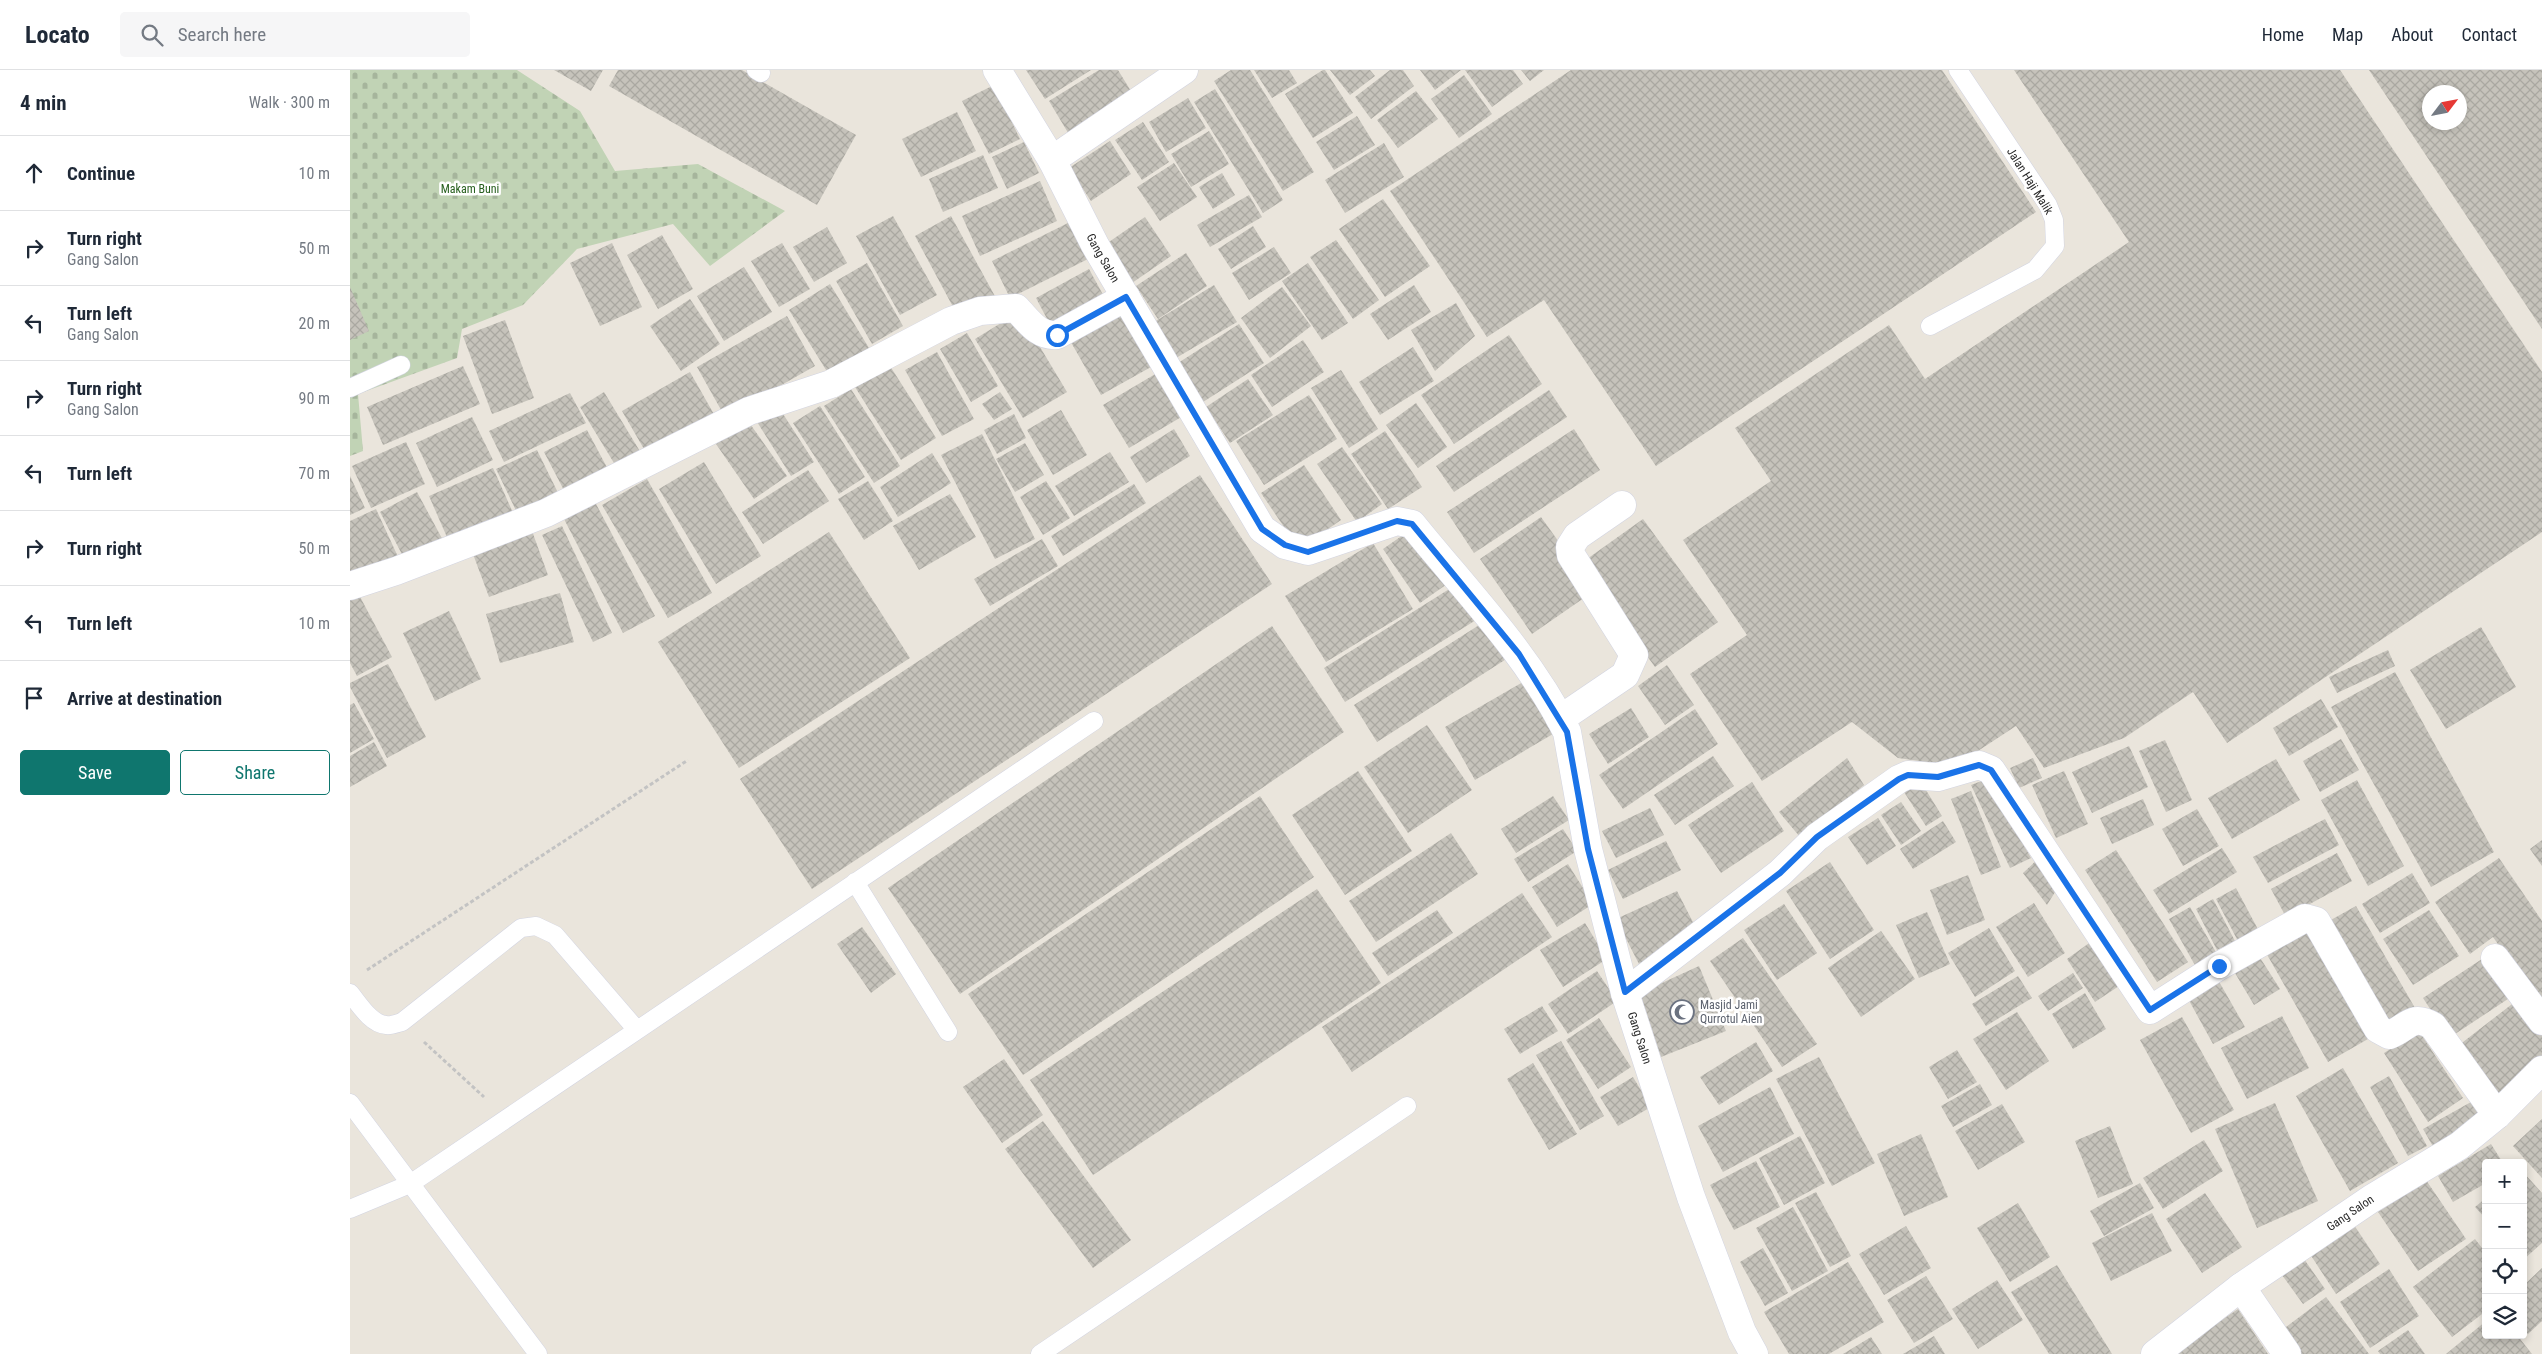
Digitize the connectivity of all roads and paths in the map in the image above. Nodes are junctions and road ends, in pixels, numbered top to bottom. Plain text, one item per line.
1 (997, 70) edge
2 (1184, 70) edge
3 (1958, 70) edge
4 (1052, 160) junction
5 (1126, 297) junction
6 (1930, 326) dead end
7 (401, 365) dead end
8 (350, 388) edge
9 (1622, 505) dead end
10 (350, 586) edge
11 (1560, 719) junction
12 (1094, 722) dead end
13 (688, 760) dead end
14 (855, 882) junction
15 (2495, 958) dead end
16 (358, 976) dead end
17 (1625, 992) junction
18 (350, 993) edge
19 (2542, 1021) edge
20 (402, 1022) junction
21 (637, 1030) junction
22 (948, 1032) dead end
23 (2542, 1070) edge
24 (350, 1102) edge
25 (1408, 1106) dead end
26 (2497, 1115) junction
27 (507, 1118) junction
28 (410, 1184) junction
29 (350, 1209) edge
30 (2241, 1288) junction
31 (538, 1354) edge
32 (1040, 1354) edge
33 (1754, 1354) edge
34 (2156, 1354) edge
35 (2287, 1354) edge

1 - 4 street, Gang Salon
2 - 4 street
3 - 6 lane, Jalan Haji Malik
4 - 5 street, Gang Salon
5 - 10 street
5 - 11 street, Gang Salon
7 - 8 lane
9 - 11 street
11 - 17 street, Gang Salon
12 - 14 lane
13 - 16 path
14 - 21 lane
14 - 22 lane
15 - 19 street
17 - 26 street
17 - 33 street, Gang Salon
18 - 20 lane
20 - 21 lane
20 - 27 path
21 - 27 lane
23 - 26 street, Gang Salon
24 - 28 lane
25 - 32 lane
26 - 30 street, Gang Salon
27 - 28 lane
28 - 29 lane
28 - 31 lane
30 - 34 street, Gang Salon
30 - 35 street

